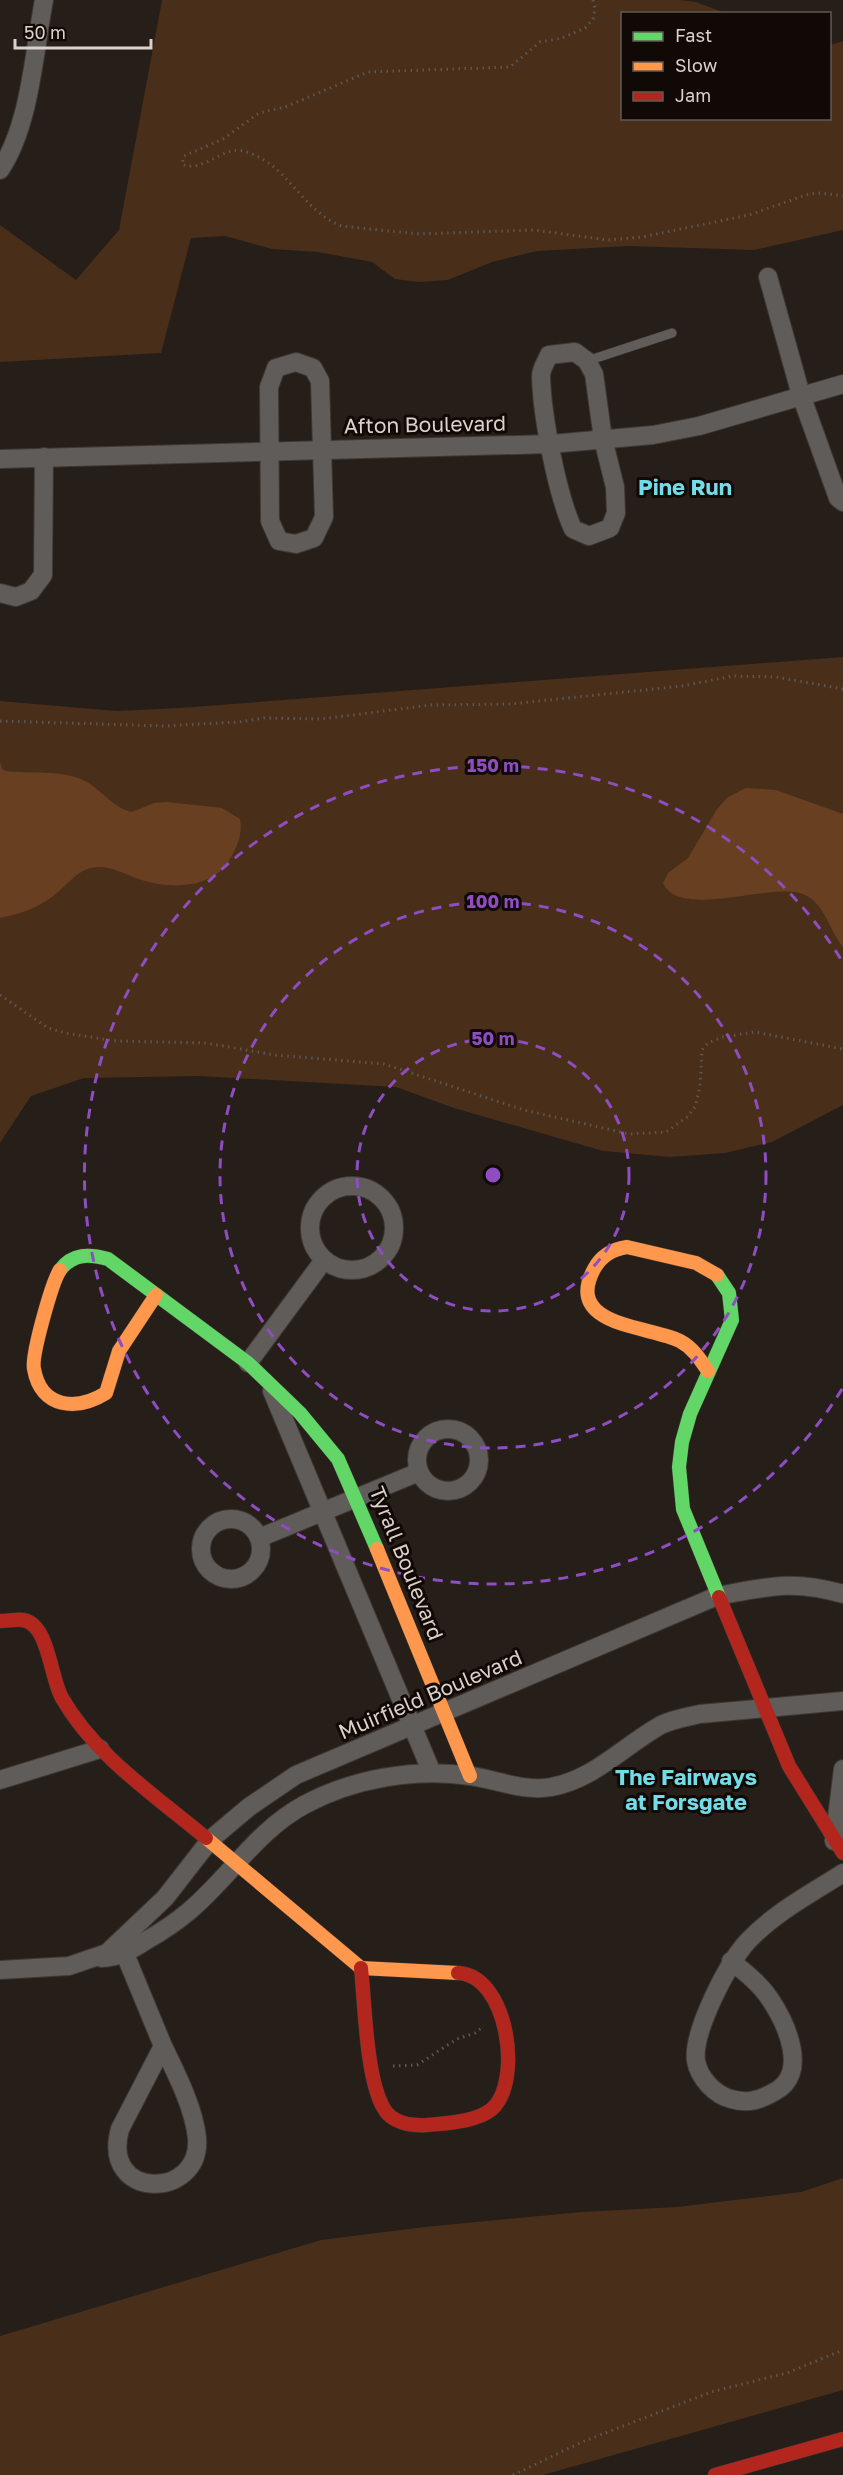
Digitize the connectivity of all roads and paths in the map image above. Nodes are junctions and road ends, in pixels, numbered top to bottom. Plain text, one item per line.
1 (44, 0) edge
2 (593, 0) edge
3 (0, 170) edge
4 (843, 196) edge
5 (768, 277) dead end
6 (672, 333) dead end
7 (587, 361) junction
8 (843, 384) edge
9 (801, 396) junction
10 (603, 439) junction
11 (550, 444) junction
12 (321, 449) junction
13 (270, 450) junction
14 (44, 457) junction
15 (0, 459) edge
16 (843, 502) edge
17 (0, 593) edge
18 (843, 689) edge
19 (0, 721) edge
20 (0, 995) edge
21 (843, 1049) edge
22 (324, 1260) junction
23 (156, 1295) junction
24 (248, 1363) junction
25 (708, 1371) junction
26 (270, 1387) junction
27 (419, 1472) dead end
28 (341, 1506) junction
29 (259, 1538) dead end
30 (843, 1594) edge
31 (717, 1596) junction
32 (0, 1621) edge
33 (843, 1701) edge
34 (764, 1707) junction
35 (444, 1713) junction
36 (413, 1725) junction
37 (100, 1749) junction
38 (843, 1769) edge
39 (432, 1773) junction
40 (470, 1776) junction
41 (0, 1780) edge
42 (211, 1839) junction
43 (838, 1847) edge
44 (236, 1862) junction
45 (843, 1873) edge
46 (123, 1947) junction
47 (731, 1961) junction
48 (361, 1968) junction
49 (0, 1970) edge
50 (501, 2015) junction
51 (163, 2046) junction
52 (374, 2070) junction
53 (843, 2350) edge
54 (843, 2439) edge
55 (513, 2475) edge
56 (715, 2475) edge

1 - 3 street
2 - 4 path
5 - 9 street
6 - 7 lane
7 - 10 street
7 - 11 street
8 - 9 street, Afton Boulevard
9 - 10 street, Afton Boulevard
9 - 16 street
10 - 11 street, Afton Boulevard
10 - 11 street
11 - 12 street, Afton Boulevard
12 - 13 street, Afton Boulevard
12 - 13 street
12 - 13 street
13 - 14 street, Afton Boulevard
14 - 15 street, Afton Boulevard
14 - 17 street
18 - 19 path
20 - 21 path
22 - 22 street
22 - 24 street
23 - 23 street, Tyrall Boulevard
23 - 24 street, Tyrall Boulevard
24 - 26 street, Tyrall Boulevard
25 - 25 street
25 - 31 street
26 - 28 street, Tyrall Boulevard
26 - 28 street, Tyrall Boulevard
27 - 28 street
28 - 29 street
28 - 35 street, Tyrall Boulevard
28 - 36 street, Tyrall Boulevard
30 - 31 street, Muirfield Boulevard
31 - 34 street
31 - 35 street, Muirfield Boulevard
32 - 37 street
33 - 34 street, Muirfield Boulevard
34 - 40 street, Muirfield Boulevard
34 - 43 street
35 - 36 street, Muirfield Boulevard
35 - 40 street, Tyrall Boulevard
36 - 39 street, Tyrall Boulevard
36 - 42 street, Muirfield Boulevard
37 - 41 street
37 - 42 street
38 - 43 street
39 - 40 street, Muirfield Boulevard
39 - 44 street, Muirfield Boulevard
42 - 44 street
42 - 46 street, Muirfield Boulevard
44 - 46 street, Muirfield Boulevard
44 - 48 street
45 - 47 street
46 - 49 street, Muirfield Boulevard
46 - 51 street
47 - 47 street
48 - 50 street
48 - 52 street
50 - 52 path
50 - 52 street
51 - 51 street
53 - 55 path
54 - 56 street

